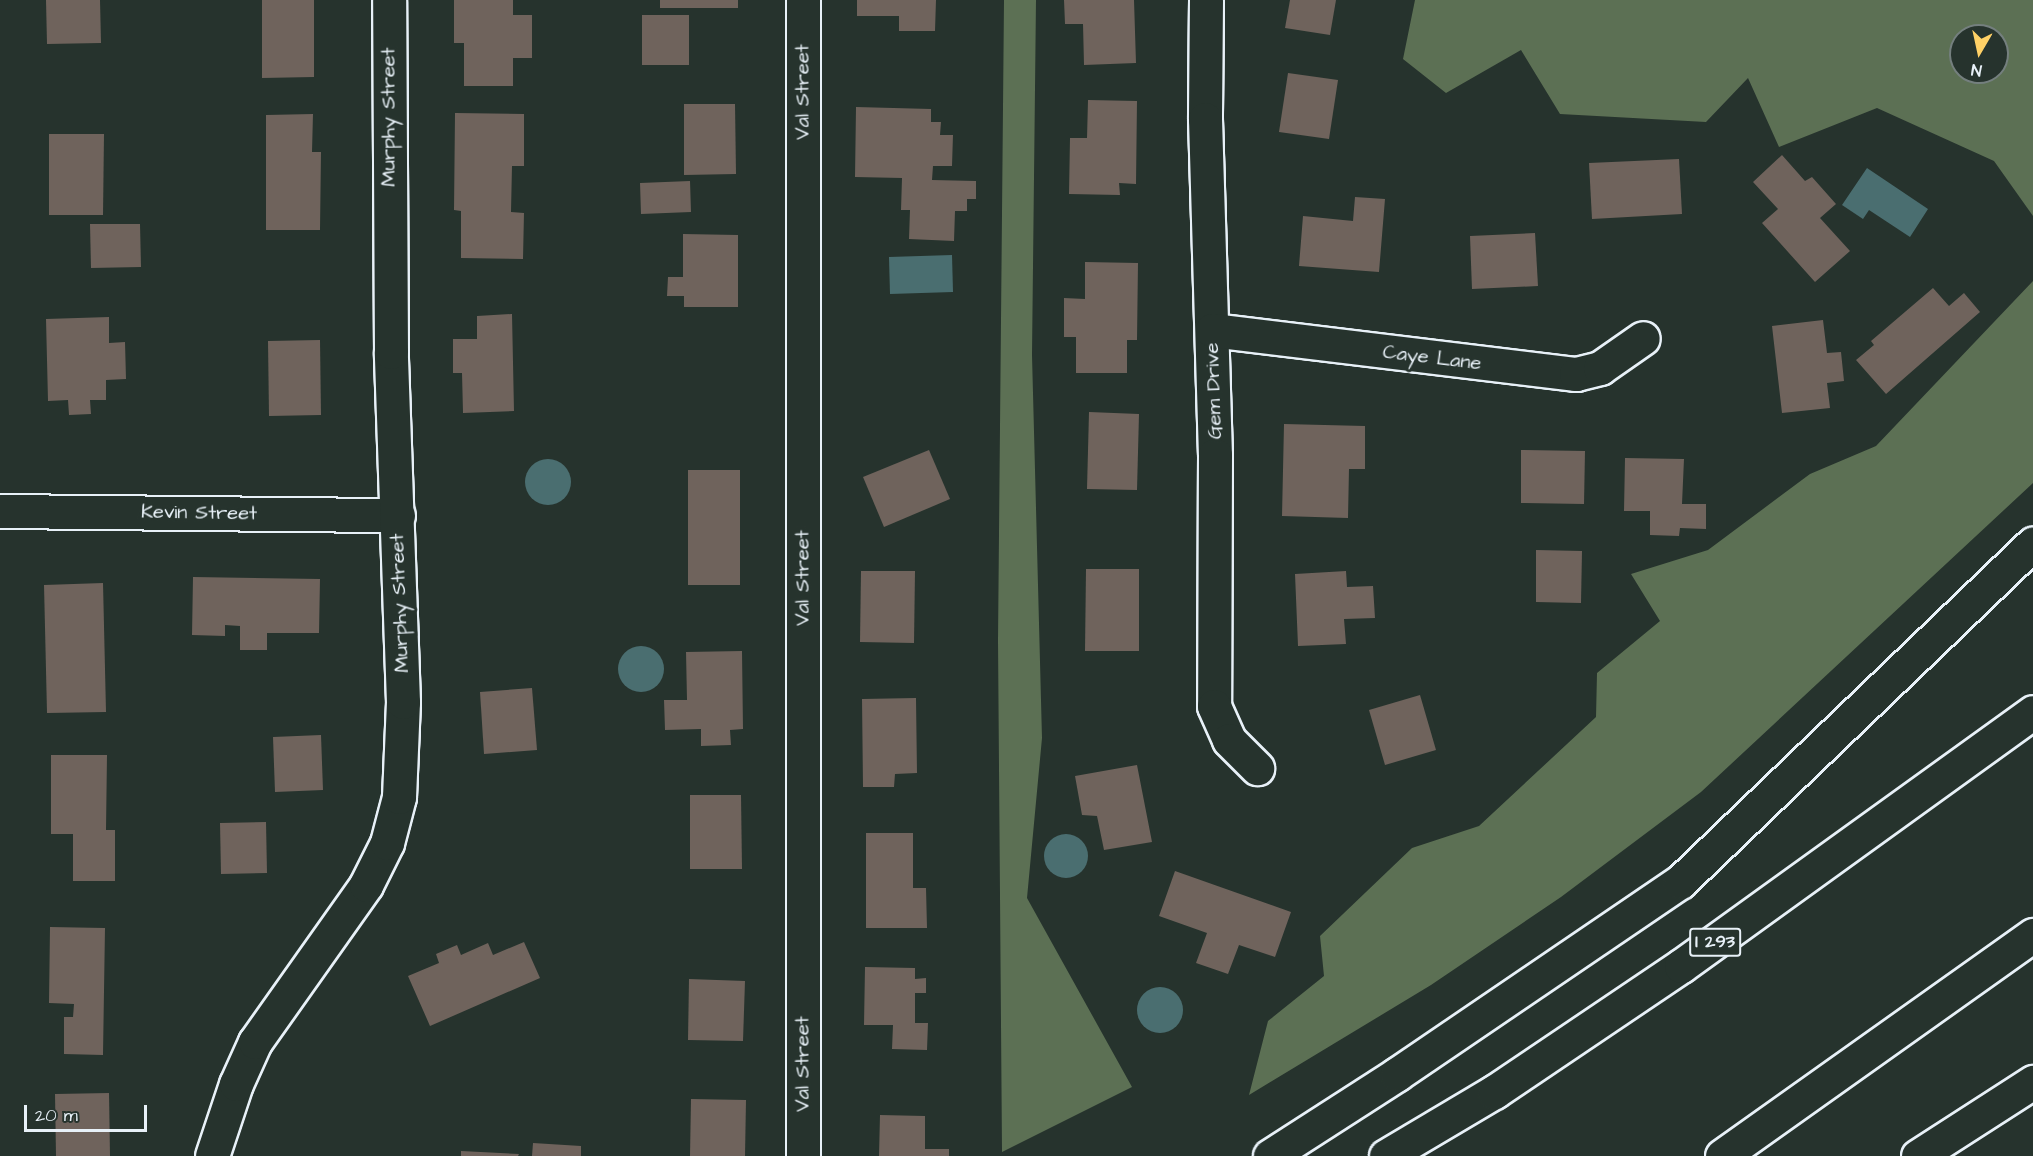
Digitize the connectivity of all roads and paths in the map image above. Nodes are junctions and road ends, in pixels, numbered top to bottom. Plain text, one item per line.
1 (389, 0) edge
2 (803, 0) edge
3 (1206, 0) edge
4 (1212, 330) junction
5 (1643, 338) dead end
6 (0, 511) edge
7 (398, 515) junction
8 (2033, 544) edge
9 (2033, 712) edge
10 (1257, 768) dead end
11 (2033, 935) edge
12 (2033, 1082) edge
13 (212, 1156) edge
14 (803, 1156) edge
15 (1270, 1156) edge
16 (1386, 1156) edge
17 (1722, 1156) edge
18 (1918, 1156) edge

1 - 7 main road, Murphy Street
2 - 14 main road, Val Street
3 - 4 main road, Gem Drive
4 - 5 main road, Caye Lane
4 - 10 main road, Gem Drive
6 - 7 main road, Kevin Street
7 - 13 main road, Murphy Street
8 - 15 main road
9 - 16 main road, I 293
11 - 17 main road
12 - 18 main road

